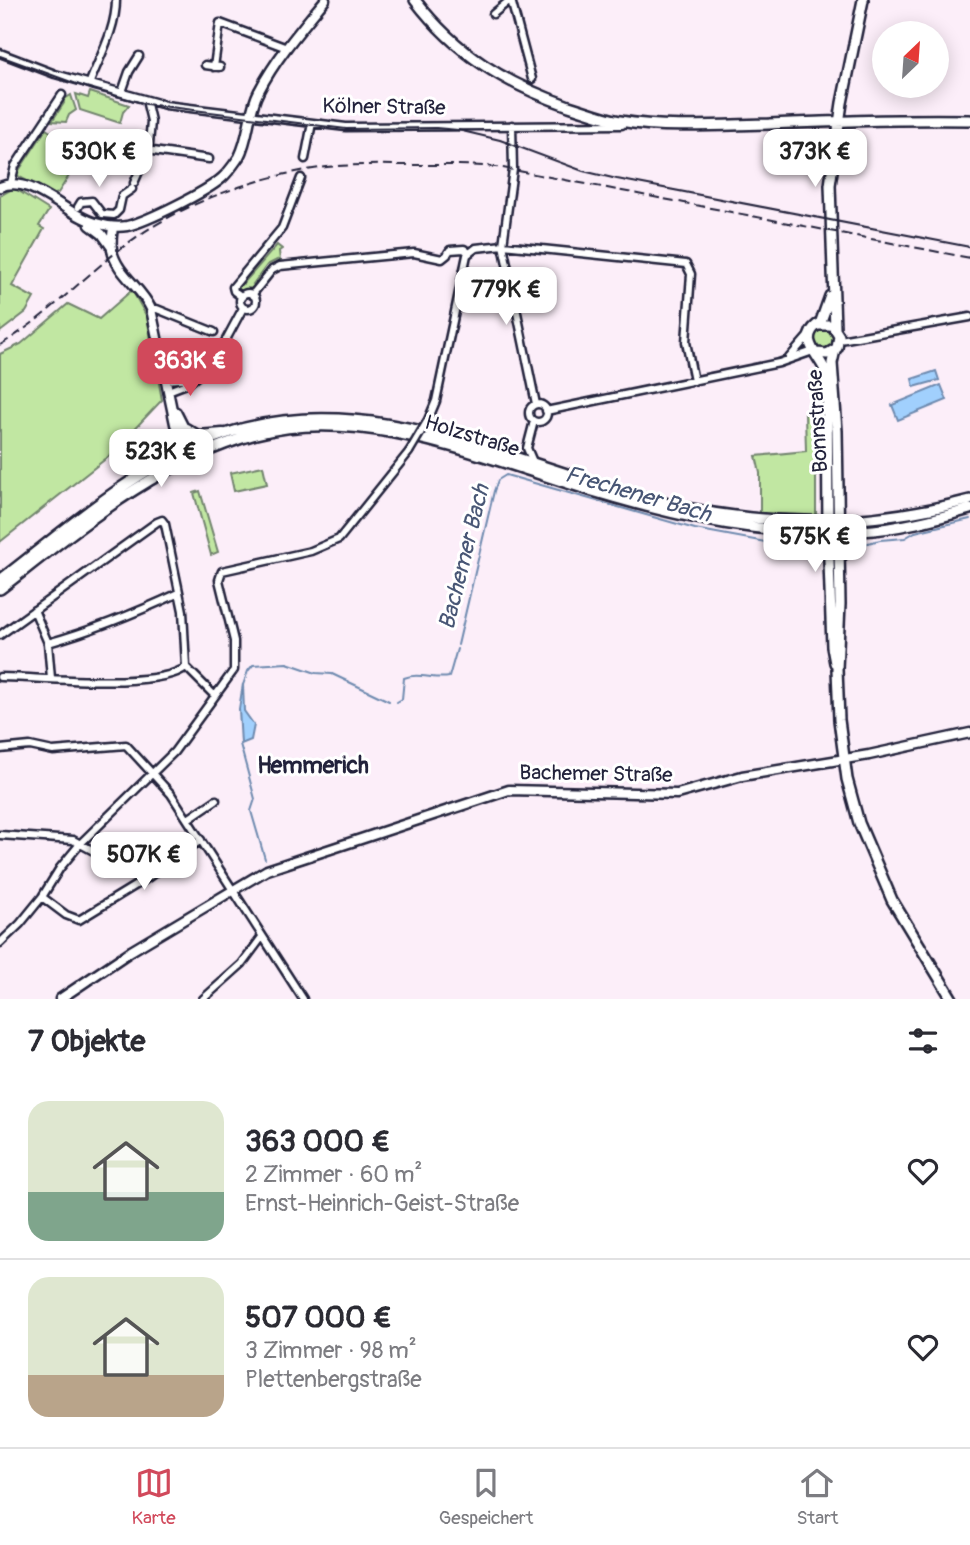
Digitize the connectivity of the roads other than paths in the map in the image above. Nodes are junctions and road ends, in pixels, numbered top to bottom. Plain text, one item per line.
1 (116, 0) edge
2 (325, 0) edge
3 (415, 0) edge
4 (511, 0) edge
5 (863, 0) edge
6 (493, 14) dead end
7 (287, 48) junction
8 (0, 53) edge
9 (139, 56) dead end
10 (205, 65) dead end
11 (529, 70) junction
12 (521, 73) dead end
13 (532, 79) dead end
14 (90, 82) junction
15 (122, 92) junction
16 (62, 95) dead end
17 (146, 100) junction
18 (252, 115) junction
19 (970, 120) edge
20 (839, 121) junction
21 (312, 123) junction
22 (512, 125) junction
23 (622, 125) dead end
24 (149, 150) junction
25 (209, 159) dead end
26 (305, 159) dead end
27 (106, 161) dead end
28 (301, 178) dead end
29 (12, 183) junction
30 (0, 187) edge
31 (75, 210) junction
32 (113, 227) junction
33 (503, 245) junction
34 (112, 247) junction
35 (467, 255) junction
36 (832, 284) junction
37 (252, 295) junction
38 (242, 297) junction
39 (243, 308) junction
40 (150, 309) junction
41 (970, 317) edge
42 (820, 324) junction
43 (835, 328) junction
44 (214, 332) dead end
45 (809, 335) junction
46 (840, 340) junction
47 (835, 350) junction
48 (815, 352) junction
49 (787, 360) junction
50 (194, 378) junction
51 (165, 380) junction
52 (694, 381) junction
53 (168, 391) junction
54 (171, 403) junction
55 (536, 404) junction
56 (546, 411) junction
57 (534, 421) junction
58 (184, 426) junction
59 (226, 433) junction
60 (527, 448) junction
61 (190, 453) junction
62 (508, 457) junction
63 (538, 466) junction
64 (838, 492) junction
65 (970, 500) edge
66 (970, 509) edge
67 (865, 519) junction
68 (831, 526) junction
69 (864, 531) junction
70 (838, 532) junction
71 (839, 563) junction
72 (0, 580) edge
73 (0, 589) edge
74 (179, 593) junction
75 (34, 610) junction
76 (0, 635) edge
77 (48, 643) junction
78 (186, 667) junction
79 (837, 669) junction
80 (0, 677) edge
81 (51, 678) junction
82 (215, 696) junction
83 (970, 733) edge
84 (0, 749) edge
85 (844, 759) junction
86 (153, 774) junction
87 (216, 800) dead end
88 (188, 819) junction
89 (0, 835) edge
90 (201, 839) junction
91 (80, 844) junction
92 (146, 879) junction
93 (233, 890) junction
94 (42, 897) junction
95 (262, 937) junction
96 (0, 943) edge
97 (60, 999) edge
98 (203, 999) edge
99 (303, 999) edge
100 (952, 999) edge

1 - 14 street
2 - 7 street
3 - 20 main road
4 - 6 street
4 - 11 street
5 - 20 main road
7 - 10 street
7 - 18 street
8 - 14 street, Kölner Straße
9 - 15 street
11 - 12 street
11 - 13 street
14 - 15 street, Kölner Straße
15 - 17 street, Kölner Straße
16 - 29 street
17 - 18 street, Kölner Straße
17 - 24 street
18 - 21 street, Kölner Straße
18 - 32 street
19 - 20 main road
20 - 36 main road
21 - 22 street, Kölner Straße
21 - 26 street
22 - 23 street, Kölner Straße
22 - 33 street
24 - 25 street
24 - 27 street
24 - 31 street
28 - 38 street
29 - 30 street
29 - 31 street
31 - 32 street
31 - 34 street
32 - 34 street
33 - 35 street
33 - 52 street
33 - 55 street
34 - 40 street
35 - 37 street
35 - 82 street, bridge
36 - 42 main road
36 - 43 main road
37 - 38 street
37 - 39 street
38 - 39 street
39 - 50 street
40 - 44 street
40 - 51 street
41 - 46 street, Bonnstraße
42 - 43 main road
42 - 45 main road
43 - 46 main road
45 - 48 main road
45 - 49 street
46 - 47 main road
47 - 48 main road
47 - 64 main road, Bonnstraße
48 - 49 street
48 - 68 main road, Bonnstraße
49 - 52 street
50 - 51 street
50 - 53 street
51 - 53 street
52 - 56 street
53 - 54 street
54 - 58 street
54 - 61 street
55 - 56 street
55 - 57 street
56 - 57 street
57 - 60 street
58 - 59 street, Holzstraße
58 - 61 street
59 - 61 main road, Holzstraße
59 - 62 main road, Holzstraße
60 - 62 street
60 - 63 street
61 - 68 main road, Holzstraße
61 - 72 main road, Holzstraße
61 - 73 main road, Holzstraße
62 - 63 main road, Holzstraße
63 - 68 main road, Holzstraße
64 - 67 main road
64 - 68 main road, Bonnstraße
65 - 67 main road, Holzstraße
66 - 69 main road, Holzstraße
67 - 68 main road, Holzstraße
68 - 70 main road, Holzstraße
68 - 79 main road
69 - 70 main road, Holzstraße
69 - 71 main road
70 - 71 main road
71 - 79 main road
74 - 75 street
74 - 77 street
74 - 78 street
75 - 76 street
75 - 77 street
77 - 81 street
78 - 81 street
78 - 82 street
79 - 85 main road
80 - 81 street
82 - 86 street
83 - 85 street, Bachemer Straße
84 - 86 street
85 - 93 street, Bachemer Straße
85 - 100 main road
86 - 88 street
86 - 91 street
87 - 88 street
88 - 90 street
89 - 91 street
90 - 92 street
90 - 93 street
91 - 92 street
91 - 94 street
92 - 94 street
93 - 95 street
93 - 97 street, Bachemer Straße
94 - 96 street
95 - 98 street
95 - 99 street

